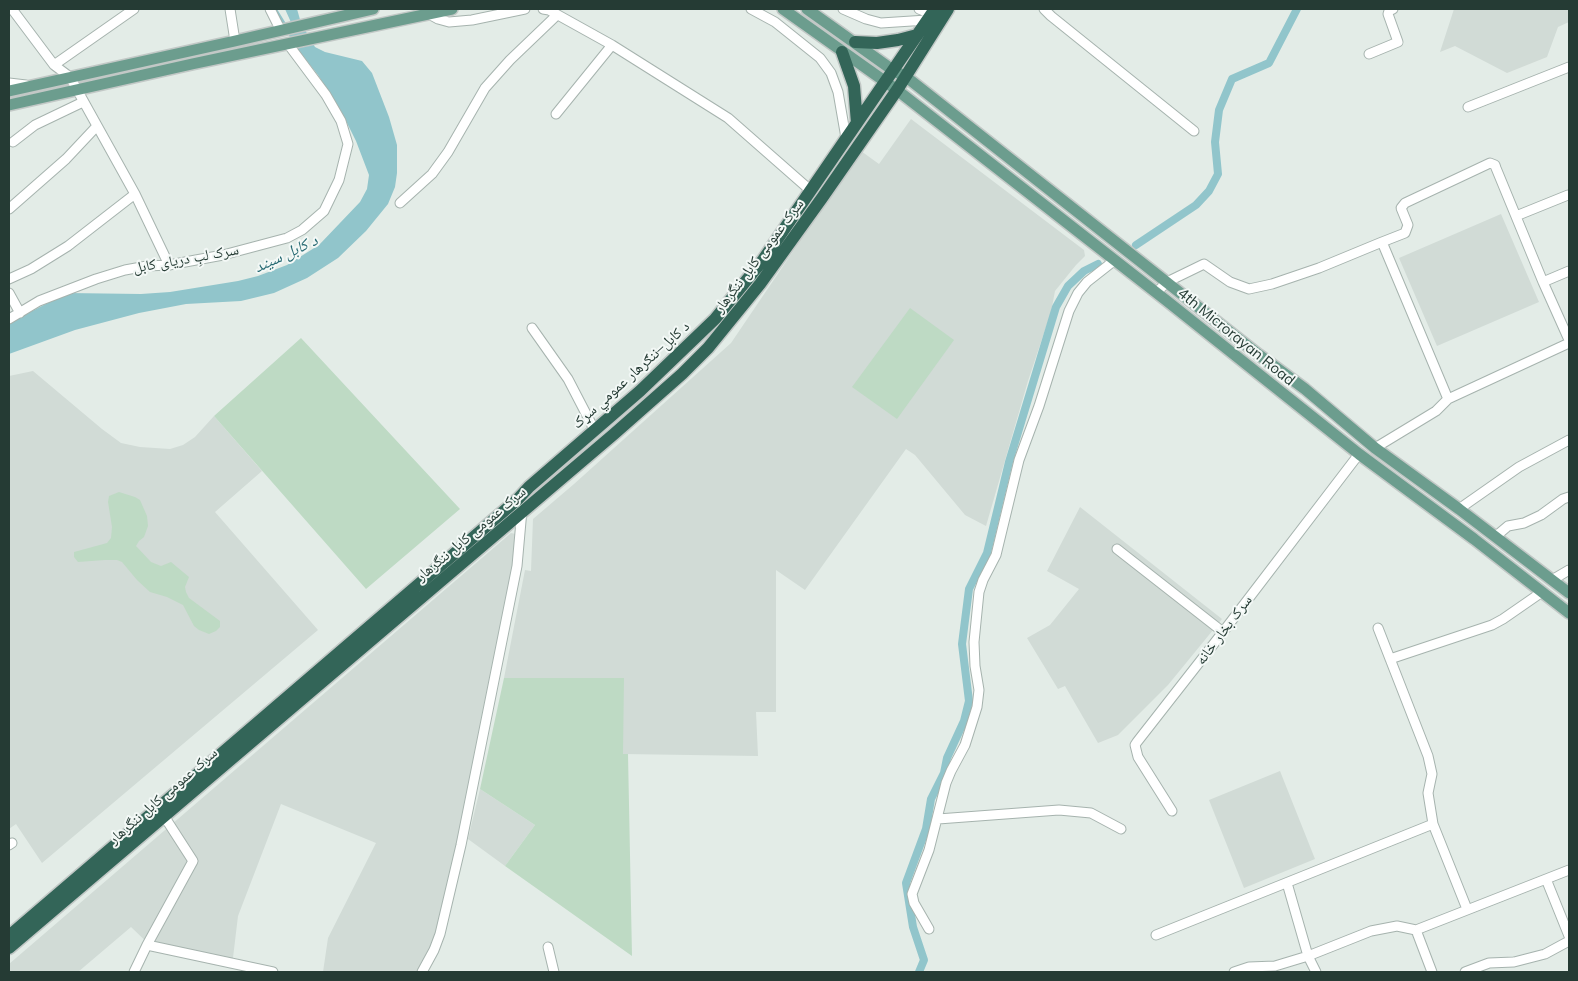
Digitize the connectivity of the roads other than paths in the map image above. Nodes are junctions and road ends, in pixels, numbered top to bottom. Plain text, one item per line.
1 (12, 9) edge
2 (134, 9) edge
3 (230, 9) edge
4 (270, 9) edge
5 (373, 9) edge
6 (452, 9) edge
7 (526, 9) edge
8 (543, 9) edge
9 (751, 9) edge
10 (783, 9) edge
11 (808, 9) edge
12 (843, 9) edge
13 (919, 9) edge
14 (948, 9) edge
15 (1044, 9) edge
16 (1393, 9) edge
17 (428, 12) edge
18 (931, 14) edge
19 (557, 15) junction
20 (281, 29) junction
21 (918, 35) junction
22 (235, 41) junction
23 (854, 42) junction
24 (290, 44) junction
25 (612, 45) junction
26 (842, 52) junction
27 (1369, 54) dead end
28 (54, 65) junction
29 (1569, 67) edge
30 (899, 74) junction
31 (70, 77) junction
32 (9, 83) edge
33 (885, 83) junction
34 (32, 86) junction
35 (897, 90) junction
36 (9, 91) edge
37 (77, 91) junction
38 (83, 102) junction
39 (9, 105) edge
40 (1468, 107) dead end
41 (556, 114) dead end
42 (857, 123) junction
43 (97, 126) junction
44 (1194, 131) dead end
45 (846, 138) junction
46 (13, 142) dead end
47 (810, 190) junction
48 (134, 194) junction
49 (1568, 194) dead end
50 (400, 203) dead end
51 (9, 209) edge
52 (1516, 216) junction
53 (1382, 242) junction
54 (1115, 260) junction
55 (169, 265) junction
56 (1569, 271) edge
57 (9, 279) edge
58 (1167, 282) junction
59 (1543, 282) junction
60 (1157, 292) junction
61 (9, 293) edge
62 (20, 314) junction
63 (9, 319) edge
64 (532, 328) dead end
65 (1569, 342) edge
66 (1448, 399) junction
67 (594, 431) junction
68 (1569, 440) edge
69 (1375, 448) junction
70 (1359, 454) junction
71 (1569, 496) edge
72 (520, 505) junction
73 (1459, 509) junction
74 (1494, 537) junction
75 (1117, 549) dead end
76 (1569, 570) edge
77 (1548, 577) junction
78 (1539, 589) junction
79 (1569, 594) edge
80 (1569, 613) edge
81 (1378, 628) dead end
82 (1223, 632) junction
83 (1390, 659) junction
84 (1172, 811) dead end
85 (164, 816) junction
86 (938, 819) junction
87 (1433, 824) junction
88 (1121, 829) dead end
89 (1569, 870) edge
90 (1546, 879) junction
91 (1287, 883) junction
92 (1468, 909) junction
93 (929, 929) dead end
94 (1416, 930) junction
95 (11, 931) edge
96 (1156, 935) dead end
97 (1569, 936) edge
98 (1569, 941) edge
99 (147, 944) junction
100 (548, 947) dead end
101 (9, 948) edge
102 (1308, 956) junction
103 (134, 972) edge
104 (273, 972) edge
105 (422, 972) edge
106 (554, 972) edge
107 (1234, 972) edge
108 (1316, 972) edge
109 (1432, 972) edge
110 (1464, 972) edge

1 - 28 street
2 - 28 street
3 - 22 street
4 - 20 street
5 - 20 main road
6 - 17 main road
7 - 17 street
8 - 19 street
9 - 45 street
10 - 26 main road, 4th Microrayan Road
11 - 23 main road, 4th Microrayan Road
12 - 18 street
13 - 18 street
14 - 30 highway, د کابل–ننګرهار عمومي سړک
15 - 44 street
16 - 27 street
17 - 24 main road
18 - 21 highway, د کابل–ننګرهار عمومي سړک
19 - 25 street
19 - 50 street
20 - 22 main road
21 - 23 highway
21 - 30 highway, د کابل–ننګرهار عمومي سړک
22 - 31 main road
23 - 30 main road, 4th Microrayan Road
24 - 37 main road
24 - 55 street, سرک لبِ دریای کابل
25 - 41 street
25 - 47 street
26 - 33 main road, 4th Microrayan Road
26 - 42 highway
28 - 31 street
29 - 40 street
30 - 33 highway, د کابل–ننګرهار عمومي سړک
30 - 35 highway, سرک عمومی کابل ننگرهار
30 - 58 main road, 4th Microrayan Road
31 - 34 main road
31 - 37 street
32 - 34 street
33 - 35 main road, 4th Microrayan Road
33 - 42 highway, د کابل–ننګرهار عمومي سړک
34 - 36 main road
35 - 54 main road, 4th Microrayan Road
35 - 72 highway, سرک عمومی کابل ننگرهار
37 - 38 street
37 - 39 main road
38 - 43 street
38 - 46 street
42 - 45 highway, د کابل–ننګرهار عمومي سړک
43 - 48 street
43 - 51 street
45 - 47 highway, د کابل–ننګرهار عمومي سړک
47 - 67 highway, د کابل–ننګرهار عمومي سړک
48 - 55 street
48 - 57 street
49 - 52 street
52 - 53 street
52 - 59 street
53 - 58 street
53 - 66 street
54 - 60 main road, 4th Microrayan Road
54 - 86 street
55 - 62 street, سرک لبِ دریای کابل
56 - 59 street
58 - 60 street
58 - 69 main road, 4th Microrayan Road
59 - 65 street
60 - 70 main road, 4th Microrayan Road
61 - 62 street
62 - 63 street, سرک لبِ دریای کابل
64 - 67 street
65 - 66 street
66 - 69 street
67 - 72 highway, د کابل–ننګرهار عمومي سړک
68 - 73 street
69 - 73 main road, 4th Microrayan Road
70 - 78 main road, 4th Microrayan Road
70 - 82 street, سرک بخار خانه
71 - 74 street
72 - 85 highway, سرک عمومی کابل ننگرهار
72 - 95 highway, سرک عمومی کابل ننگرهار
72 - 105 street
73 - 74 main road, 4th Microrayan Road
74 - 77 main road, 4th Microrayan Road
75 - 82 street
76 - 77 street
77 - 78 main road
77 - 79 main road, 4th Microrayan Road
78 - 80 main road, 4th Microrayan Road
78 - 83 street
81 - 83 street
82 - 84 street, سرک بخار خانه
83 - 87 street
85 - 99 street
85 - 101 highway, سرک عمومی کابل ننگرهار
86 - 88 street
86 - 93 street
87 - 91 street
87 - 92 street
89 - 90 street
90 - 92 street
90 - 97 street
91 - 96 street
91 - 102 street
92 - 94 street
94 - 102 street
94 - 109 street
98 - 110 street
99 - 103 street
99 - 104 street
100 - 106 street
102 - 107 street
102 - 108 street

